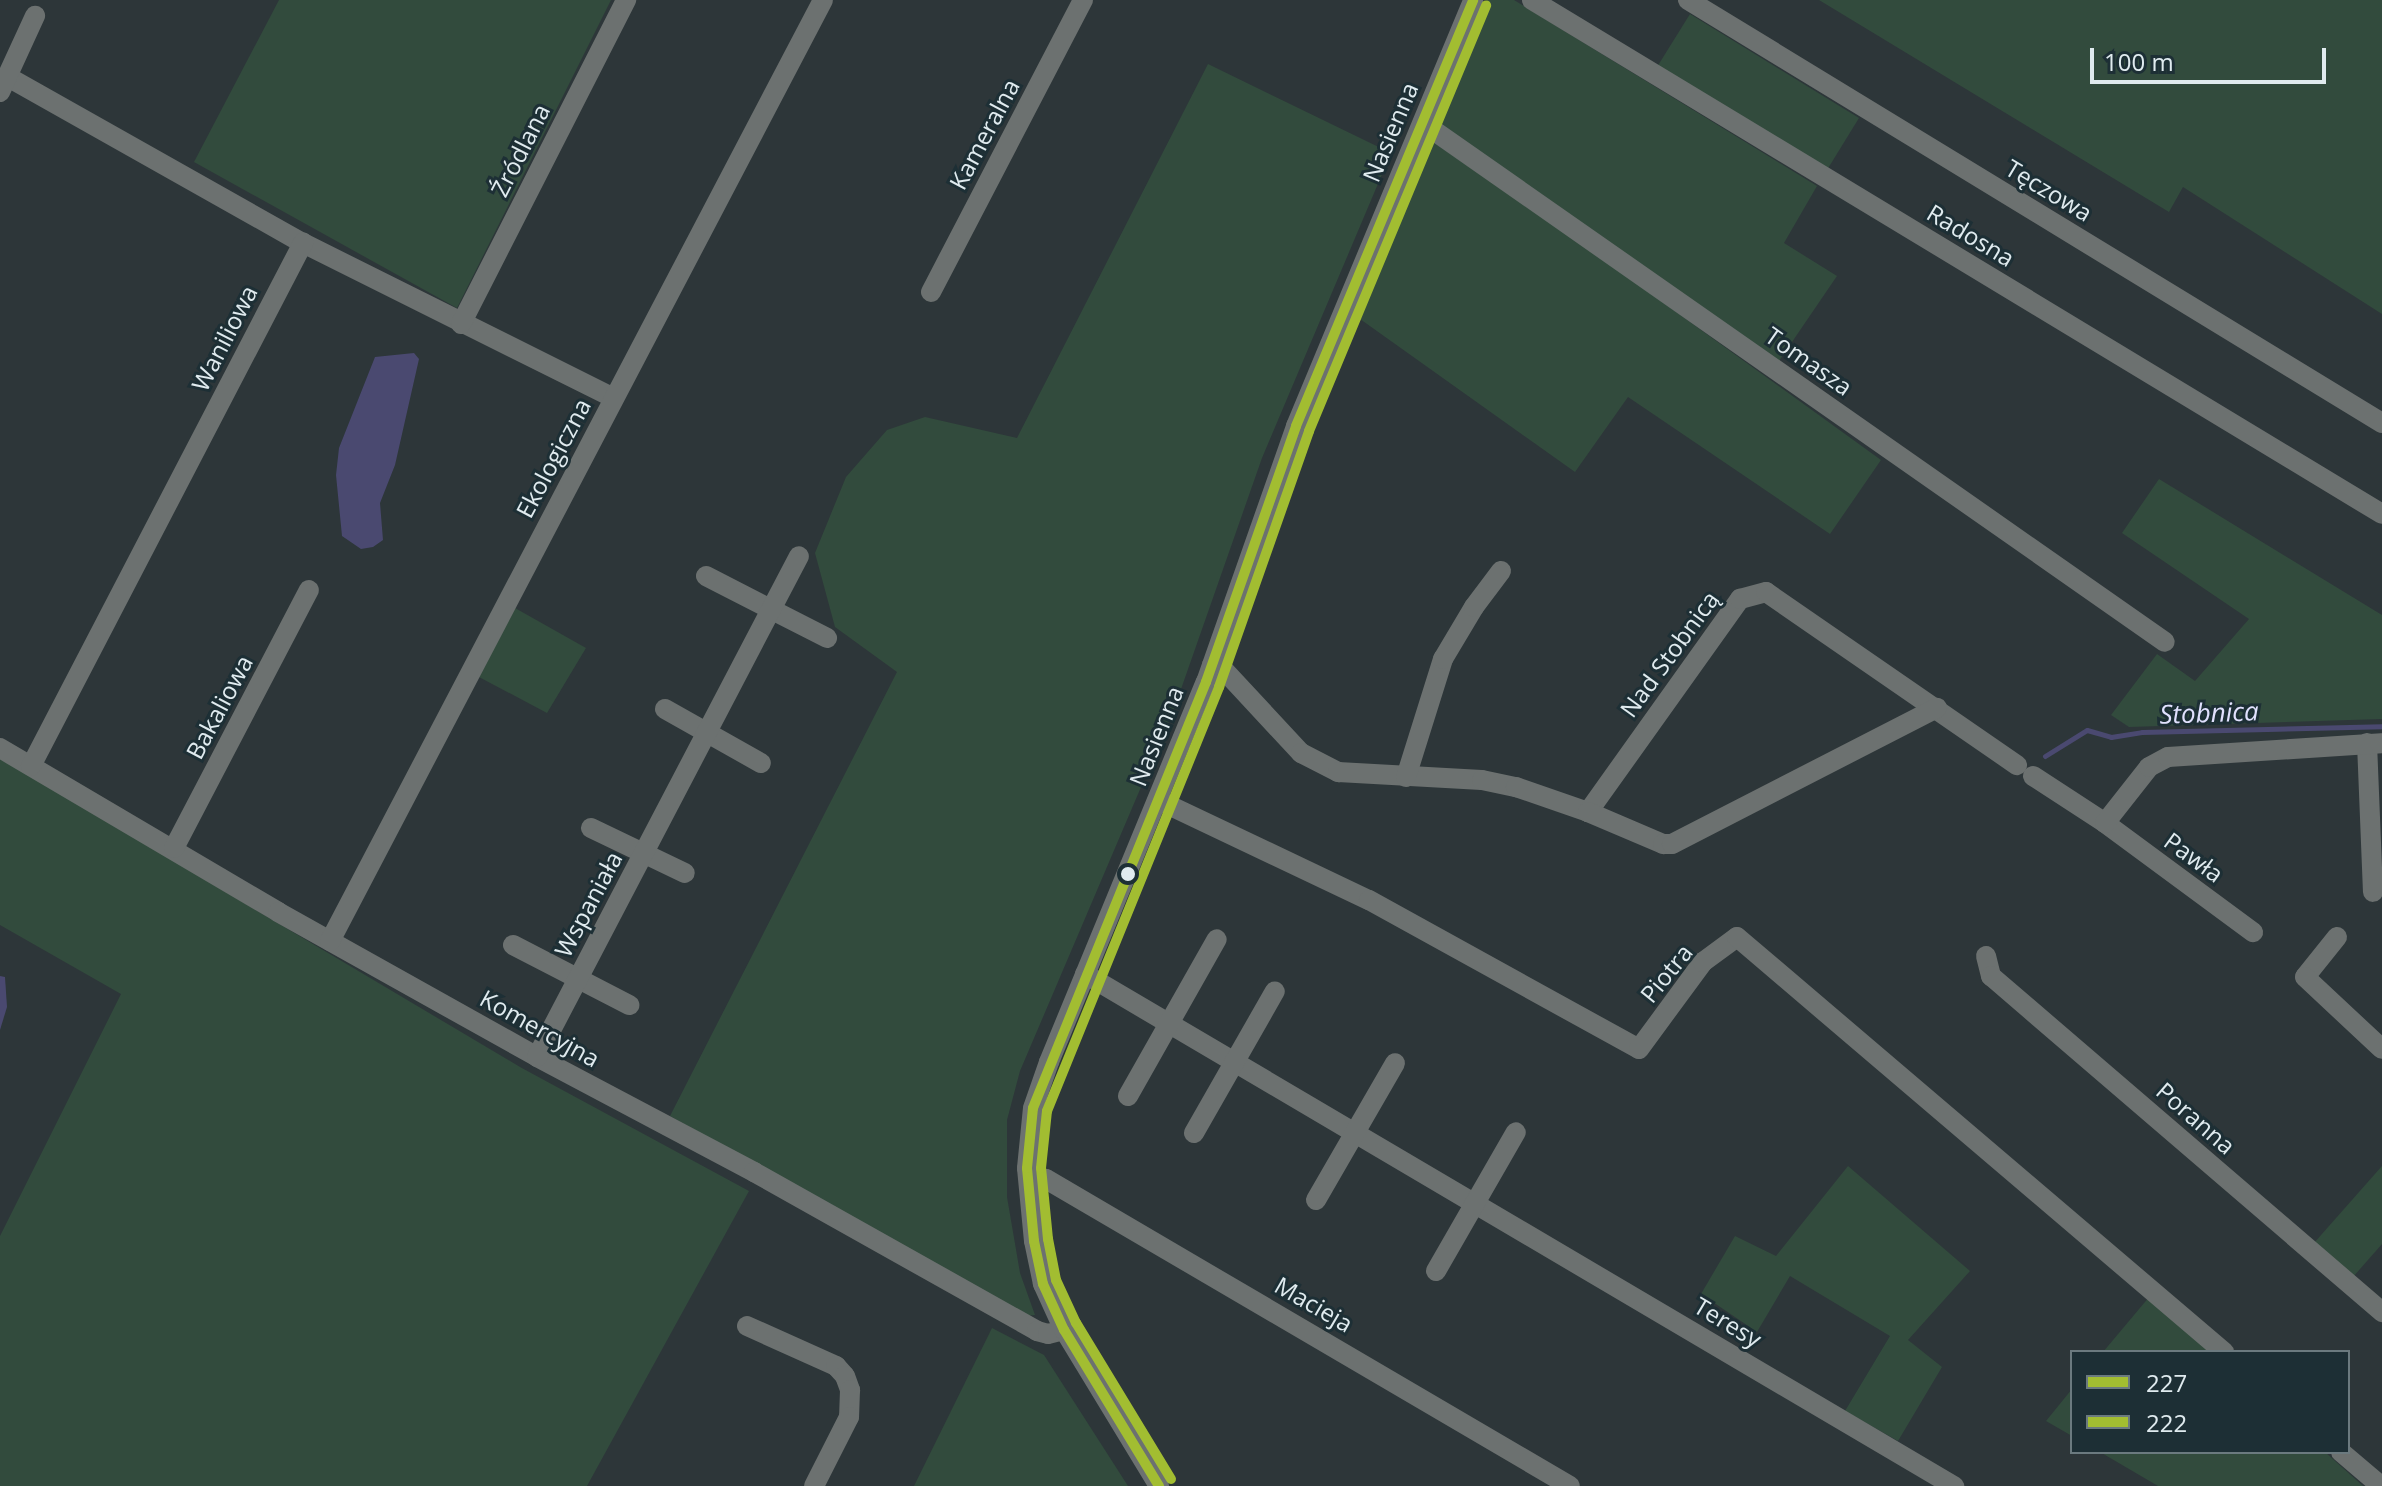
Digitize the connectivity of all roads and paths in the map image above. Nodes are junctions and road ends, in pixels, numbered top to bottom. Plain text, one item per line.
1 (626, 0) edge
2 (823, 0) edge
3 (1083, 0) edge
4 (1473, 0) edge
5 (1532, 0) edge
6 (1688, 0) edge
7 (35, 16) dead end
8 (4, 85) edge
9 (1423, 123) junction
10 (303, 243) junction
11 (931, 292) dead end
12 (461, 324) junction
13 (614, 398) junction
14 (2382, 423) edge
15 (2382, 514) edge
16 (799, 556) dead end
17 (1501, 571) dead end
18 (706, 576) dead end
19 (309, 590) dead end
20 (771, 610) junction
21 (827, 638) dead end
22 (2165, 642) dead end
23 (1212, 665) junction
24 (1937, 708) junction
25 (665, 709) dead end
26 (707, 733) junction
27 (2375, 743) edge
28 (0, 748) edge
29 (761, 763) dead end
30 (31, 766) junction
31 (1406, 777) junction
32 (1158, 800) junction
33 (1588, 812) junction
34 (2105, 823) junction
35 (591, 828) dead end
36 (174, 848) junction
37 (643, 853) junction
38 (685, 873) dead end
39 (2373, 892) dead end
40 (2253, 932) dead end
41 (2337, 937) dead end
42 (1217, 939) dead end
43 (330, 941) junction
44 (513, 945) dead end
45 (1986, 956) dead end
46 (1085, 974) junction
47 (578, 978) junction
48 (1275, 991) dead end
49 (629, 1005) dead end
50 (1168, 1023) junction
51 (2382, 1049) edge
52 (537, 1057) junction
53 (1234, 1062) junction
54 (1395, 1063) dead end
55 (1128, 1096) dead end
56 (1355, 1132) junction
57 (1516, 1132) dead end
58 (1194, 1133) dead end
59 (1028, 1175) junction
60 (1316, 1200) dead end
61 (1476, 1202) junction
62 (1436, 1271) dead end
63 (2382, 1312) edge
64 (747, 1326) dead end
65 (1064, 1330) junction
66 (2222, 1350) edge
67 (2343, 1454) edge
68 (814, 1486) edge
69 (1159, 1486) edge
70 (1570, 1486) edge
71 (1954, 1486) edge
72 (2381, 1486) edge

1 - 12 street, Źródlana
2 - 13 street, Ekologiczna
3 - 11 street, Kameralna
4 - 9 street, Nasienna
5 - 15 street, Radosna
6 - 14 street, Tęczowa
7 - 8 street
8 - 10 street
9 - 22 street, Tomasza
9 - 23 street, Nasienna
10 - 12 street
10 - 30 street, Waniliowa
12 - 13 street
13 - 43 street, Ekologiczna
16 - 20 street, Wspaniała
17 - 31 street
18 - 20 street
19 - 36 street, Bakaliowa
20 - 21 street
20 - 26 street, Wspaniała
23 - 31 street
23 - 32 street, Nasienna
24 - 33 street
24 - 33 street, Nad Stobnicą
24 - 34 street, Nad Stobnicą
25 - 26 street
26 - 29 street
26 - 37 street, Wspaniała
27 - 34 street
27 - 39 street
28 - 30 street, Komercyjna
30 - 36 street, Komercyjna
31 - 33 street
32 - 46 street, Nasienna
32 - 66 street, Piotra
34 - 40 street, Pawła
35 - 37 street, Wspaniała
36 - 43 street, Komercyjna
37 - 38 street, Wspaniała
37 - 47 street, Wspaniała
41 - 51 street
42 - 50 street
43 - 52 street, Komercyjna
44 - 47 street, Wspaniała
45 - 63 street, Poranna
46 - 50 street, Teresy
46 - 59 street, Nasienna
47 - 49 street, Wspaniała
47 - 52 street, Wspaniała
48 - 53 street
50 - 53 street, Teresy
50 - 55 street
52 - 65 street, Komercyjna
53 - 56 street, Teresy
53 - 58 street
54 - 56 street
56 - 60 street
56 - 61 street, Teresy
57 - 61 street
59 - 65 street, Nasienna
59 - 70 street, Macieja
61 - 62 street
61 - 71 street, Teresy
64 - 68 street
65 - 69 street, Nasienna
67 - 72 street

